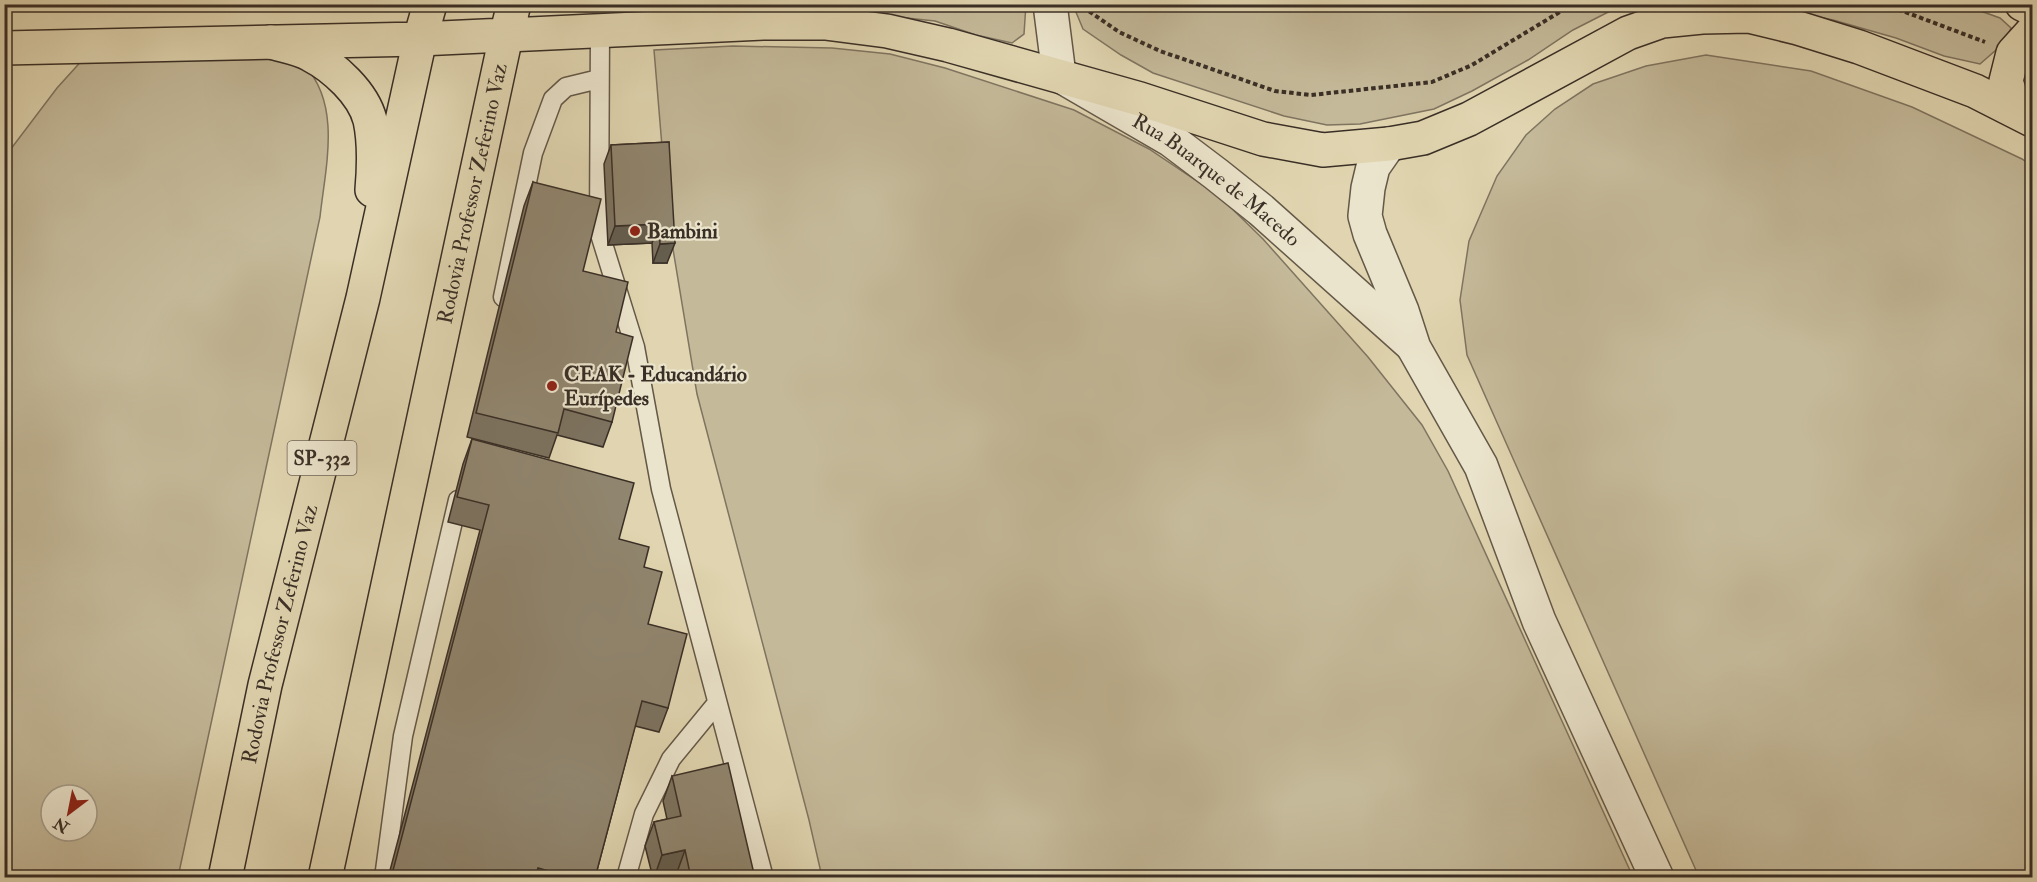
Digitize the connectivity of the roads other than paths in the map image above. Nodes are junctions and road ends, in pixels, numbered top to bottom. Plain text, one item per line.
1 (430, 4) edge
2 (514, 4) edge
3 (1050, 4) edge
4 (1653, 4) edge
5 (2022, 4) edge
6 (2032, 9) edge
7 (600, 30) junction
8 (506, 36) junction
9 (420, 39) junction
10 (271, 42) junction
11 (2023, 43) edge
12 (4, 48) edge
13 (1589, 52) junction
14 (1059, 75) junction
15 (599, 79) junction
16 (2024, 115) edge
17 (1389, 144) junction
18 (363, 298) junction
19 (499, 315) edge
20 (1414, 348) junction
21 (462, 486) edge
22 (717, 703) junction
23 (225, 878) edge
24 (325, 878) edge
25 (384, 878) edge
26 (626, 878) edge
27 (764, 878) edge
28 (1657, 878) edge

1 - 9 main road, Rodovia Professor Zeferino Vaz
2 - 8 main road, Rodovia Professor Zeferino Vaz
3 - 14 street
4 - 13 main road
5 - 6 main road
7 - 8 main road
7 - 14 main road
7 - 15 lane
8 - 9 main road
8 - 24 main road, Rodovia Professor Zeferino Vaz
9 - 10 main road
9 - 18 main road, Rodovia Professor Zeferino Vaz / SP-332
10 - 12 main road
10 - 18 main road
11 - 16 main road
13 - 16 main road
13 - 17 main road
14 - 17 main road
14 - 20 street, Rua Buarque de Macedo
15 - 19 lane
15 - 22 lane
17 - 20 street
18 - 23 main road, Rodovia Professor Zeferino Vaz / SP-332
20 - 28 street
21 - 25 lane
22 - 26 lane
22 - 27 lane

